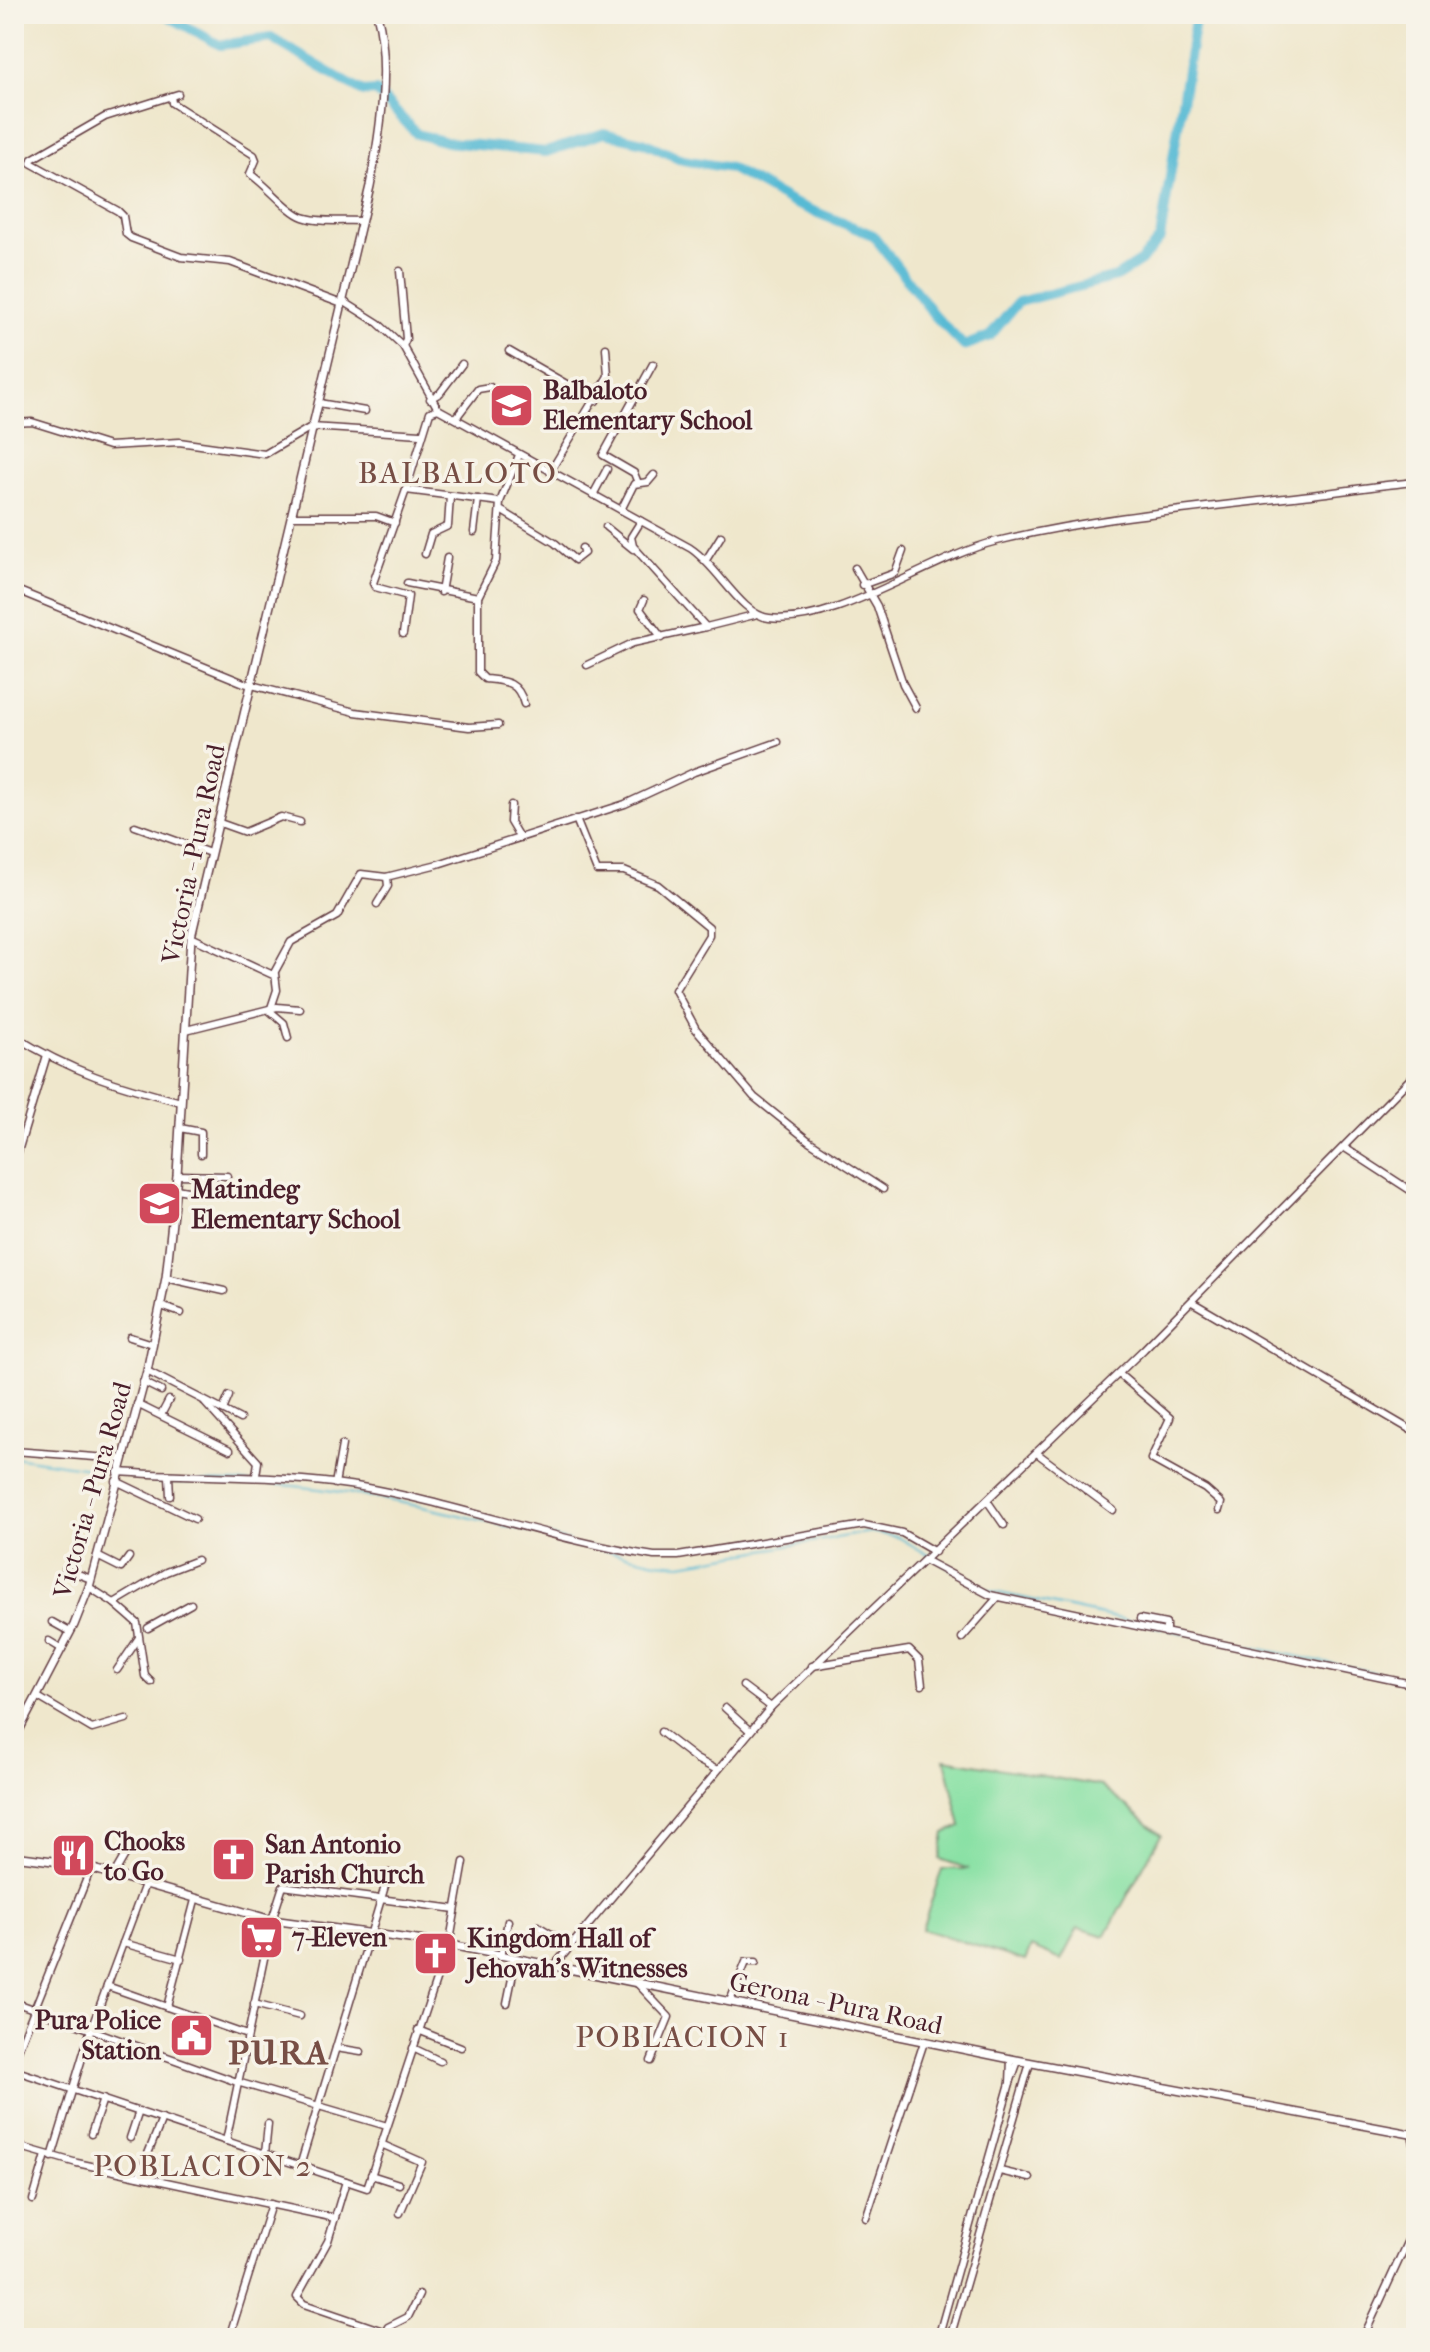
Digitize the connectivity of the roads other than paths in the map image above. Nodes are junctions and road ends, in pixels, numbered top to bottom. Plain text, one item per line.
1 (377, 14) edge
2 (361, 221) junction
3 (400, 271) dead end
4 (342, 303) junction
5 (403, 346) junction
6 (606, 348) dead end
7 (509, 351) dead end
8 (462, 364) dead end
9 (653, 364) dead end
10 (490, 387) dead end
11 (432, 397) junction
12 (596, 401) junction
13 (319, 403) junction
14 (434, 410) junction
15 (365, 411) dead end
16 (456, 418) junction
17 (14, 423) edge
18 (314, 426) junction
19 (421, 434) junction
20 (519, 455) junction
21 (607, 469) dead end
22 (550, 472) junction
23 (654, 475) dead end
24 (1416, 482) edge
25 (638, 483) junction
26 (406, 490) junction
27 (593, 495) junction
28 (450, 496) junction
29 (478, 499) junction
30 (500, 502) junction
31 (621, 510) junction
32 (502, 511) junction
33 (293, 516) junction
34 (641, 521) junction
35 (395, 523) junction
36 (606, 527) dead end
37 (474, 532) dead end
38 (721, 536) dead end
39 (582, 548) dead end
40 (903, 551) dead end
41 (425, 554) dead end
42 (447, 558) dead end
43 (645, 559) junction
44 (706, 560) junction
45 (855, 568) dead end
46 (407, 583) dead end
47 (862, 585) junction
48 (14, 589) edge
49 (441, 592) junction
50 (868, 594) junction
51 (478, 597) junction
52 (644, 600) dead end
53 (754, 615) junction
54 (706, 627) junction
55 (403, 634) dead end
56 (662, 638) junction
57 (587, 665) dead end
58 (250, 685) junction
59 (524, 704) dead end
60 (916, 708) dead end
61 (498, 725) dead end
62 (778, 742) dead end
63 (511, 805) dead end
64 (576, 819) junction
65 (217, 822) junction
66 (300, 822) dead end
67 (135, 826) dead end
68 (519, 837) junction
69 (210, 853) junction
70 (387, 877) junction
71 (377, 904) dead end
72 (191, 937) junction
73 (275, 974) junction
74 (271, 1008) junction
75 (300, 1009) dead end
76 (186, 1030) junction
77 (14, 1036) edge
78 (288, 1038) dead end
79 (47, 1055) junction
80 (1416, 1073) edge
81 (181, 1102) junction
82 (180, 1128) junction
83 (1345, 1148) junction
84 (201, 1154) dead end
85 (14, 1165) edge
86 (177, 1175) junction
87 (227, 1176) dead end
88 (176, 1189) junction
89 (883, 1189) dead end
90 (205, 1194) dead end
91 (1416, 1194) edge
92 (166, 1278) junction
93 (224, 1291) dead end
94 (1192, 1302) junction
95 (161, 1306) junction
96 (181, 1313) dead end
97 (130, 1337) dead end
98 (152, 1344) junction
99 (147, 1371) junction
100 (1119, 1374) junction
101 (143, 1382) junction
102 (161, 1391) dead end
103 (229, 1396) dead end
104 (202, 1399) junction
105 (169, 1400) dead end
106 (137, 1404) junction
107 (223, 1410) junction
108 (161, 1415) junction
109 (240, 1419) dead end
110 (1416, 1433) edge
111 (342, 1445) dead end
112 (230, 1450) dead end
113 (14, 1451) edge
114 (1038, 1454) junction
115 (122, 1459) junction
116 (256, 1475) junction
117 (117, 1476) junction
118 (169, 1476) junction
119 (335, 1484) junction
120 (170, 1496) dead end
121 (988, 1502) junction
122 (1113, 1510) dead end
123 (1219, 1510) dead end
124 (195, 1519) dead end
125 (1004, 1525) dead end
126 (935, 1552) junction
127 (97, 1556) junction
128 (129, 1557) dead end
129 (197, 1560) dead end
130 (926, 1561) junction
131 (65, 1569) dead end
132 (90, 1583) junction
133 (998, 1597) junction
134 (114, 1603) junction
135 (191, 1604) dead end
136 (1140, 1619) dead end
137 (52, 1622) dead end
138 (137, 1623) junction
139 (1166, 1630) junction
140 (70, 1632) junction
141 (962, 1638) dead end
142 (138, 1639) junction
143 (49, 1641) dead end
144 (62, 1649) junction
145 (812, 1666) junction
146 (117, 1670) dead end
147 (151, 1682) dead end
148 (922, 1685) dead end
149 (1416, 1685) edge
150 (743, 1686) dead end
151 (38, 1697) junction
152 (771, 1707) junction
153 (725, 1708) dead end
154 (126, 1719) dead end
155 (749, 1730) junction
156 (661, 1732) dead end
157 (15, 1737) edge
158 (717, 1770) junction
159 (128, 1850) dead end
160 (14, 1856) edge
161 (464, 1862) dead end
162 (91, 1868) junction
163 (389, 1873) dead end
164 (114, 1874) junction
165 (145, 1884) junction
166 (383, 1898) junction
167 (195, 1900) junction
168 (455, 1909) junction
169 (272, 1920) junction
170 (508, 1921) dead end
171 (538, 1926) dead end
172 (372, 1934) junction
173 (123, 1943) junction
174 (446, 1944) junction
175 (571, 1946) junction
176 (501, 1956) junction
177 (181, 1959) junction
178 (516, 1959) junction
179 (756, 1962) dead end
180 (554, 1966) junction
181 (635, 1981) junction
182 (107, 1986) junction
183 (730, 2001) junction
184 (14, 2002) edge
185 (507, 2003) dead end
186 (254, 2004) junction
187 (167, 2007) junction
188 (36, 2012) junction
189 (300, 2016) dead end
190 (418, 2030) junction
191 (90, 2032) junction
192 (247, 2035) junction
193 (924, 2042) junction
194 (461, 2047) dead end
195 (336, 2048) junction
196 (413, 2048) junction
197 (361, 2052) dead end
198 (14, 2060) edge
199 (1014, 2060) junction
200 (440, 2061) dead end
201 (651, 2061) dead end
202 (1030, 2063) junction
203 (14, 2070) edge
204 (237, 2082) junction
205 (72, 2089) junction
206 (103, 2099) junction
207 (318, 2105) junction
208 (139, 2111) junction
209 (162, 2119) junction
210 (268, 2124) dead end
211 (387, 2126) junction
212 (91, 2134) dead end
213 (1414, 2135) edge
214 (130, 2138) dead end
215 (226, 2141) junction
216 (381, 2144) junction
217 (14, 2145) edge
218 (1416, 2153) edge
219 (265, 2154) junction
220 (49, 2156) junction
221 (300, 2166) junction
222 (1000, 2171) junction
223 (371, 2175) junction
224 (139, 2176) junction
225 (1030, 2178) dead end
226 (346, 2181) junction
227 (399, 2184) dead end
228 (33, 2200) dead end
229 (271, 2204) junction
230 (400, 2213) dead end
231 (335, 2218) junction
232 (866, 2218) dead end
233 (1416, 2223) edge
234 (419, 2295) dead end
235 (383, 2334) edge
236 (229, 2338) edge
237 (938, 2338) edge
238 (950, 2338) edge
239 (1363, 2338) edge

1 - 2 main road, Victoria - Pura Road
2 - 4 main road, Victoria - Pura Road
2 - 4 street
3 - 5 street
4 - 5 street
4 - 13 main road, Victoria - Pura Road
5 - 11 street
6 - 12 street
7 - 12 street
8 - 11 street
9 - 25 street
10 - 16 street
11 - 14 street
12 - 22 street
13 - 15 street
13 - 18 main road, Victoria - Pura Road
14 - 16 street
14 - 19 street
16 - 20 street
17 - 18 street
18 - 19 street
18 - 33 main road, Victoria - Pura Road
19 - 26 street
20 - 22 street
20 - 30 street
21 - 27 street
22 - 27 street
23 - 25 street
24 - 50 street
25 - 31 street
26 - 28 street
26 - 35 street
27 - 31 street
28 - 29 street
28 - 41 street
29 - 30 street
29 - 37 street
30 - 32 street
31 - 34 street
32 - 39 street
32 - 51 street
33 - 35 street
33 - 58 main road, Victoria - Pura Road
34 - 43 street
34 - 44 street
35 - 55 street
36 - 43 street
38 - 44 street
40 - 47 street
42 - 49 street
43 - 54 street
44 - 53 street
45 - 47 street
46 - 49 street
47 - 50 street
48 - 58 street
49 - 51 street
50 - 53 street
50 - 60 street
51 - 59 street
52 - 56 street
53 - 54 street
54 - 56 street
56 - 57 street
58 - 61 street
58 - 65 main road, Victoria - Pura Road
62 - 64 street
63 - 68 street
64 - 68 street
64 - 89 street
65 - 66 street
65 - 69 main road, Victoria - Pura Road
67 - 69 street
68 - 70 street
69 - 72 main road, Victoria - Pura Road
70 - 71 street
70 - 73 street
72 - 73 street
72 - 76 main road, Victoria - Pura Road
73 - 74 street
74 - 75 street
74 - 76 street
74 - 78 street
76 - 81 main road, Victoria - Pura Road
77 - 79 street
79 - 81 street
79 - 85 street
80 - 83 street
81 - 82 main road, Victoria - Pura Road
82 - 84 street
82 - 86 main road, Victoria - Pura Road
83 - 91 street
83 - 94 street
86 - 87 street
86 - 88 main road, Victoria - Pura Road
88 - 90 street
88 - 92 main road, Victoria - Pura Road
92 - 93 street
92 - 95 main road, Victoria - Pura Road
94 - 100 street
94 - 110 street
95 - 96 street
95 - 98 main road, Victoria - Pura Road
97 - 98 street
98 - 99 main road, Victoria - Pura Road
99 - 101 main road, Victoria - Pura Road
99 - 104 street
100 - 114 street
100 - 123 street
101 - 102 street
101 - 106 main road, Victoria - Pura Road
103 - 107 street
104 - 107 street
104 - 116 street
105 - 108 street
106 - 108 street
106 - 115 main road, Victoria - Pura Road
107 - 109 street
108 - 112 street
111 - 119 street
113 - 115 street
114 - 121 street
114 - 122 street
115 - 117 main road, Victoria - Pura Road
116 - 118 street
116 - 119 street
117 - 118 street
117 - 124 street
117 - 127 main road, Victoria - Pura Road
118 - 120 street
119 - 126 street
121 - 125 street
121 - 126 street
126 - 130 street
127 - 128 street
127 - 132 main road, Victoria - Pura Road
129 - 134 street
130 - 133 street
130 - 145 street
131 - 132 street
132 - 134 street
132 - 140 main road, Victoria - Pura Road
133 - 139 street
133 - 141 street
134 - 138 street
135 - 138 street
136 - 139 street
137 - 140 street
138 - 142 street
139 - 149 street
140 - 144 main road, Victoria - Pura Road
142 - 146 street
142 - 147 street
143 - 144 street
144 - 151 main road, Victoria - Pura Road
145 - 148 street
145 - 152 street
150 - 152 street
151 - 154 street
151 - 157 main road, Victoria - Pura Road
152 - 155 street
153 - 155 street
155 - 158 street
156 - 158 street
158 - 175 street
159 - 164 street
160 - 162 main road, Gerona - Pura Road
161 - 168 street
162 - 164 main road, Gerona - Pura Road
162 - 188 street
163 - 166 street
164 - 165 main road, Gerona - Pura Road
165 - 167 main road, Gerona - Pura Road
165 - 173 street
166 - 168 street
166 - 169 street
166 - 172 street
167 - 169 main road, Gerona - Pura Road
167 - 177 street
168 - 174 street
169 - 172 main road, Gerona - Pura Road
169 - 186 street
170 - 176 street
171 - 175 street
172 - 174 main road, Gerona - Pura Road
172 - 195 street
173 - 177 street
173 - 182 street
174 - 176 main road, Gerona - Pura Road
174 - 190 street
175 - 180 street
176 - 178 main road, Gerona - Pura Road
177 - 187 street
178 - 180 main road, Gerona - Pura Road
178 - 185 street
179 - 183 street
180 - 181 main road, Gerona - Pura Road
181 - 183 main road, Gerona - Pura Road
181 - 201 street
182 - 187 street
182 - 191 street
183 - 193 main road, Gerona - Pura Road
184 - 188 street
186 - 189 street
186 - 192 street
187 - 192 street
188 - 191 street
188 - 198 street
190 - 194 street
190 - 196 street
191 - 204 street
191 - 205 street
192 - 204 street
193 - 199 main road, Gerona - Pura Road
193 - 232 street
195 - 197 street
195 - 207 street
196 - 200 street
196 - 211 street
199 - 202 main road, Gerona - Pura Road
199 - 237 street
202 - 213 main road, Gerona - Pura Road
202 - 222 street
203 - 205 street
204 - 207 street
204 - 215 street
205 - 206 street
205 - 220 street
206 - 208 street
206 - 212 street
207 - 211 street
207 - 221 street
208 - 209 street
208 - 214 street
209 - 215 street
209 - 224 street
210 - 219 street
211 - 216 street
213 - 218 street
215 - 219 street
216 - 223 street
216 - 230 street
217 - 220 street
219 - 221 street
220 - 224 street
220 - 228 street
221 - 226 street
222 - 225 street
222 - 238 street
223 - 226 street
223 - 227 street
224 - 229 street
226 - 231 street
229 - 231 street
229 - 236 street
231 - 235 street
233 - 239 street
234 - 235 street

